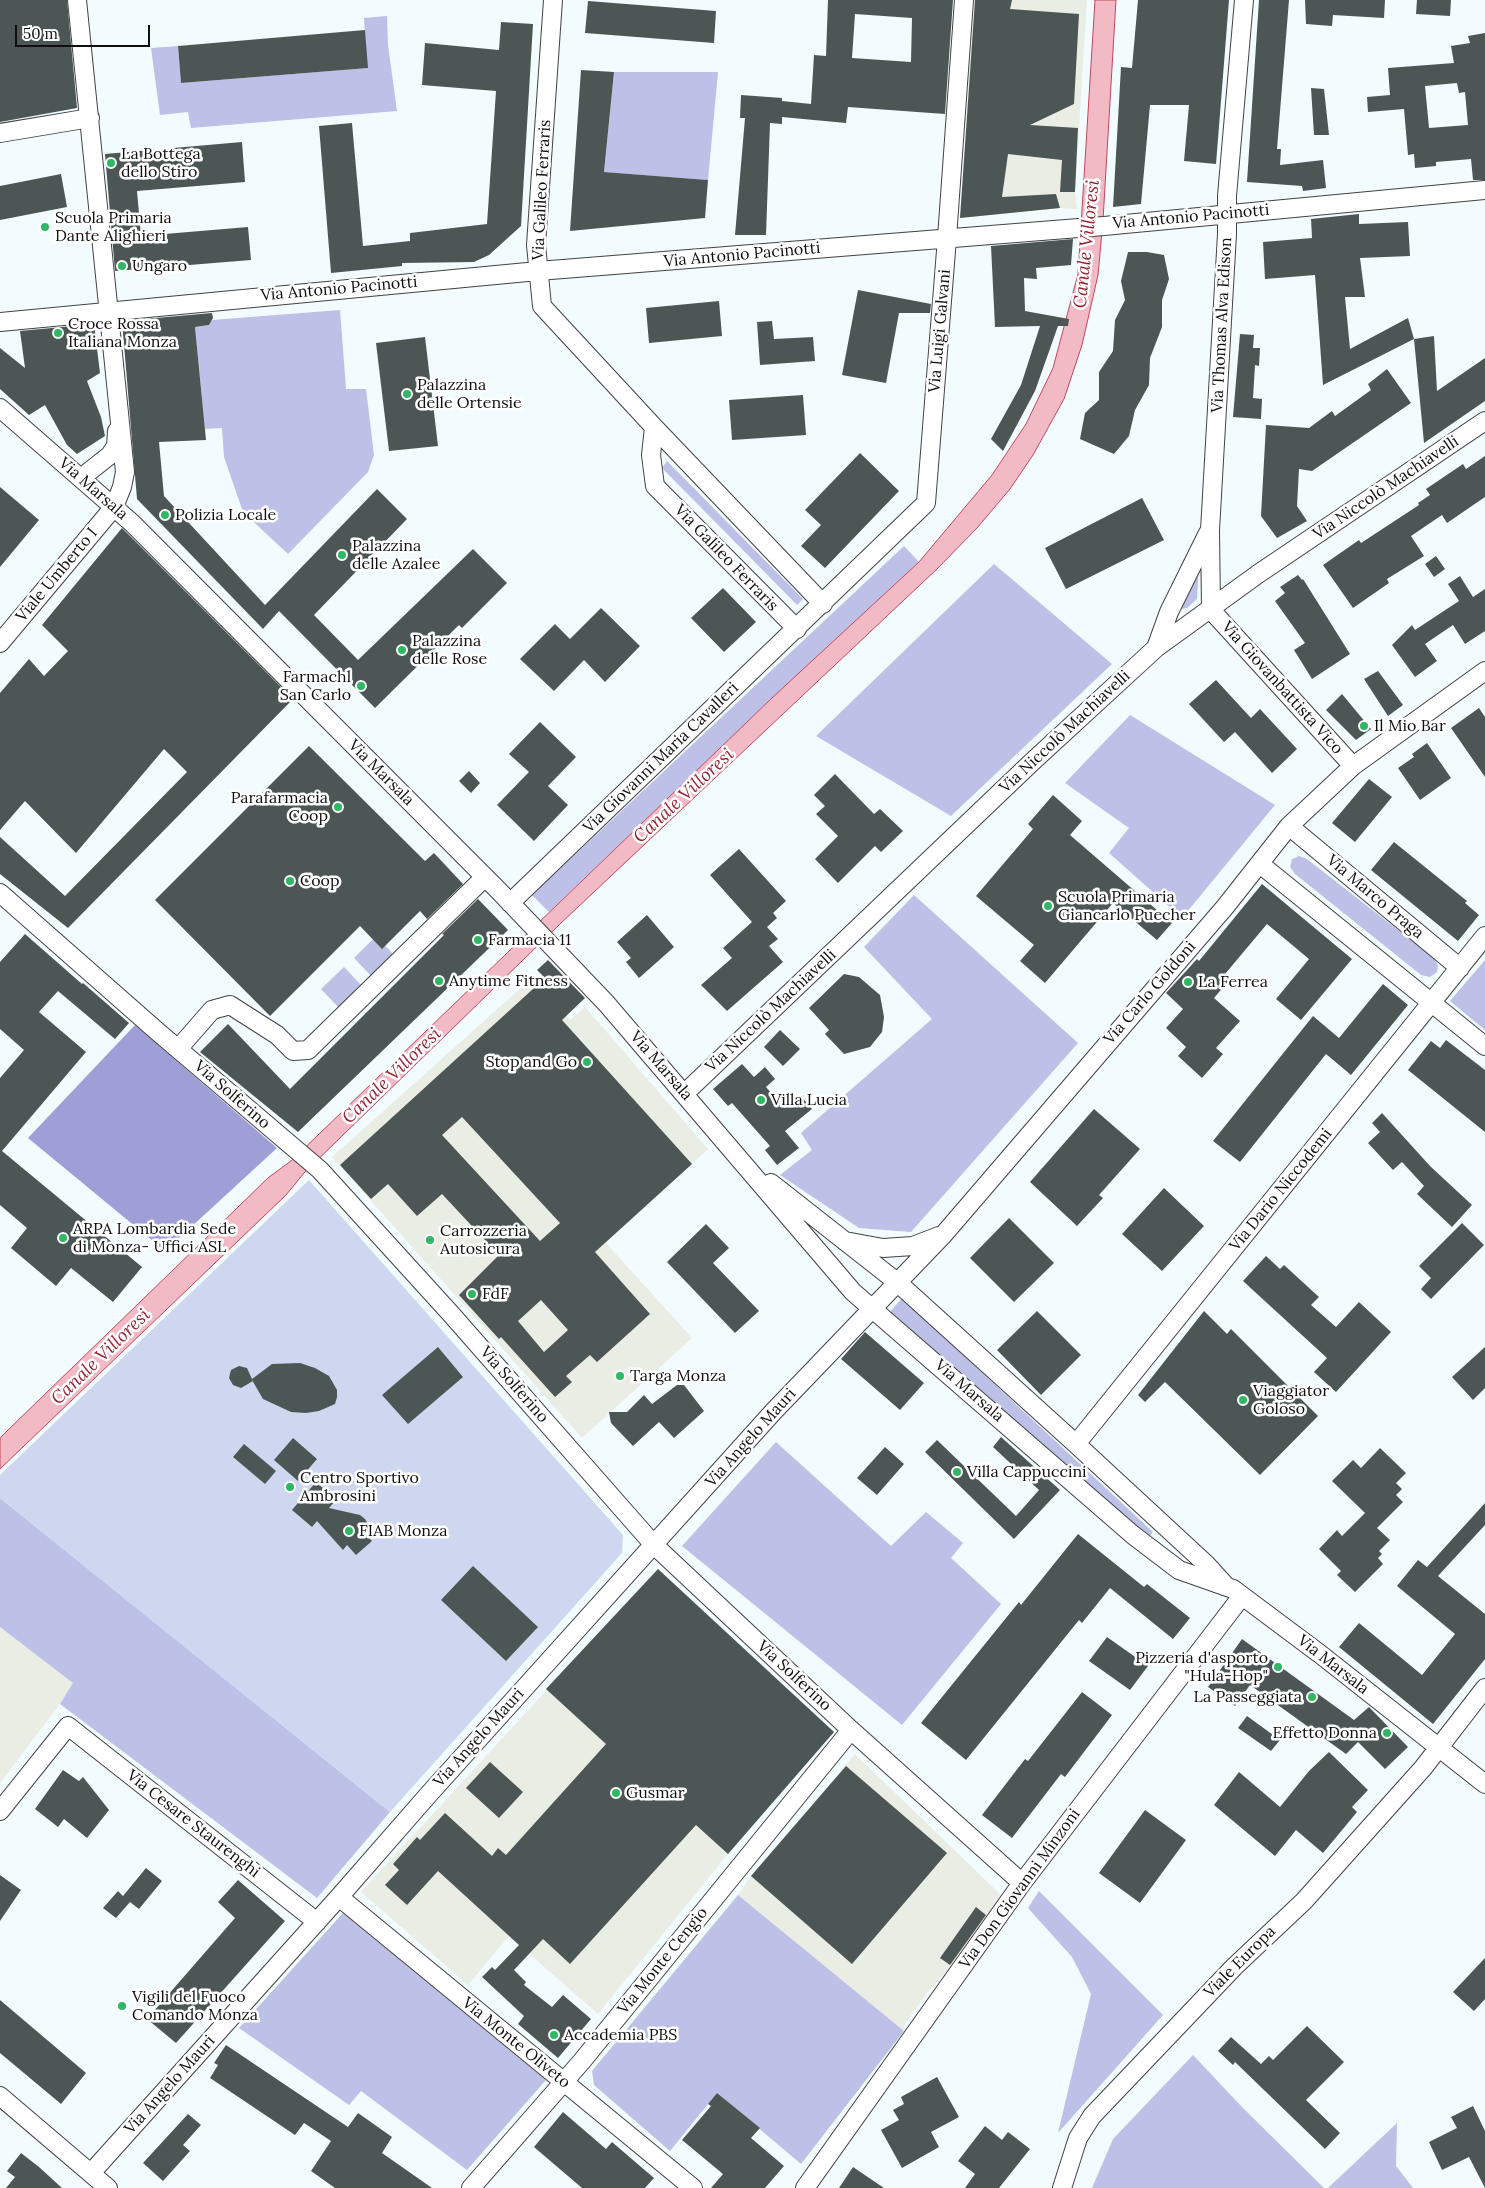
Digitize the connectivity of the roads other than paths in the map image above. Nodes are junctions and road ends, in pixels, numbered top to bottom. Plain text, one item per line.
1 (77, 0) edge
2 (554, 0) edge
3 (964, 0) edge
4 (1244, 0) edge
5 (90, 118) junction
6 (0, 133) edge
7 (1485, 190) edge
8 (1228, 214) junction
9 (947, 238) junction
10 (538, 271) junction
11 (109, 311) junction
12 (0, 322) edge
13 (0, 408) edge
14 (118, 421) junction
15 (1485, 421) edge
16 (654, 426) junction
17 (81, 478) junction
18 (114, 507) junction
19 (1210, 530) junction
20 (818, 609) junction
21 (1211, 610) junction
22 (797, 629) junction
23 (0, 643) edge
24 (1156, 648) junction
25 (1485, 671) edge
26 (1353, 766) junction
27 (1289, 826) junction
28 (1260, 864) junction
29 (485, 877) junction
30 (0, 893) edge
31 (510, 903) junction
32 (1485, 936) edge
33 (1460, 968) junction
34 (1432, 1001) junction
35 (1485, 1046) edge
36 (178, 1049) junction
37 (684, 1093) junction
38 (741, 1160) junction
39 (944, 1234) junction
40 (843, 1241) junction
41 (897, 1282) junction
42 (872, 1308) junction
43 (1076, 1444) junction
44 (654, 1545) junction
45 (1226, 1586) junction
46 (1242, 1596) junction
47 (1485, 1688) edge
48 (850, 1730) junction
49 (1438, 1748) junction
50 (1485, 1784) edge
51 (0, 1811) edge
52 (1022, 1883) junction
53 (339, 1897) junction
54 (317, 1922) junction
55 (564, 2082) junction
56 (0, 2096) edge
57 (91, 2173) junction
58 (108, 2188) edge
59 (472, 2188) edge
60 (693, 2188) edge
61 (805, 2188) edge
62 (1062, 2188) edge

1 - 5 street
2 - 10 street, Via Galileo Ferraris
3 - 9 street, Via Luigi Galvani
4 - 8 street, Via Thomas Alva Edison
5 - 6 street
5 - 11 street
7 - 8 street, Via Antonio Pacinotti
8 - 9 street, Via Antonio Pacinotti
8 - 19 street, Via Thomas Alva Edison
9 - 10 street, Via Antonio Pacinotti
9 - 20 street, Via Luigi Galvani
10 - 11 street, Via Antonio Pacinotti
10 - 16 street, Via Galileo Ferraris
11 - 12 street, Via Antonio Pacinotti
11 - 14 street
13 - 17 street, Via Marsala
14 - 17 street
14 - 18 street, Viale Umberto I
15 - 21 street, Via Niccolò Machiavelli
16 - 20 street, Via Galileo Ferraris
16 - 22 street, Via Galileo Ferraris
17 - 18 street, Via Marsala
18 - 23 street, Viale Umberto I
18 - 29 street, Via Marsala
19 - 21 street, Via Thomas Alva Edison
19 - 24 street, Via Thomas Alva Edison
20 - 22 street, Via Giovanni Maria Cavalleri
21 - 24 street, Via Niccolò Machiavelli
21 - 26 street, Via Giovanbattista Vico
22 - 31 street, Via Giovanni Maria Cavalleri
24 - 37 street, Via Niccolò Machiavelli
25 - 26 street, Via Carlo Goldoni
26 - 27 street, Via Carlo Goldoni
27 - 28 street, Via Carlo Goldoni
27 - 33 street, Via Marco Praga
28 - 34 street
28 - 39 street, Via Carlo Goldoni
29 - 31 street, Via Marsala
29 - 36 street
30 - 36 street, Via Solferino
31 - 37 street, Via Marsala
32 - 33 street, Via Dario Niccodemi
33 - 34 street, Via Dario Niccodemi
34 - 35 street
34 - 43 street, Via Dario Niccodemi
36 - 44 street, Via Solferino
37 - 38 street, Via Marsala
38 - 40 street, Via Marsala
38 - 42 street, Via Marsala
39 - 40 street, Via Carlo Goldoni
39 - 41 street, Via Carlo Goldoni
40 - 41 street, Via Marsala
41 - 42 street, Via Carlo Goldoni
41 - 43 street, Via Marsala
42 - 44 street, Via Angelo Mauri
42 - 45 street, Via Marsala
43 - 45 street, Via Marsala
44 - 48 street, Via Solferino
44 - 53 street, Via Angelo Mauri
45 - 46 street, Via Marsala
46 - 49 street, Via Marsala
46 - 52 street, Via Don Giovanni Minzoni
47 - 49 street, Viale Europa
48 - 52 street, Via Solferino
48 - 55 street, Via Monte Cengio
49 - 50 street, Via Marsala
49 - 62 street, Viale Europa
51 - 54 street, Via Cesare Staurenghi
52 - 61 street, Via Don Giovanni Minzoni
53 - 54 street, Via Angelo Mauri
53 - 55 street, Via Monte Oliveto
54 - 57 street, Via Angelo Mauri
55 - 59 street, Via Monte Cengio
55 - 60 street, Via Monte Oliveto
56 - 57 street
57 - 58 street

